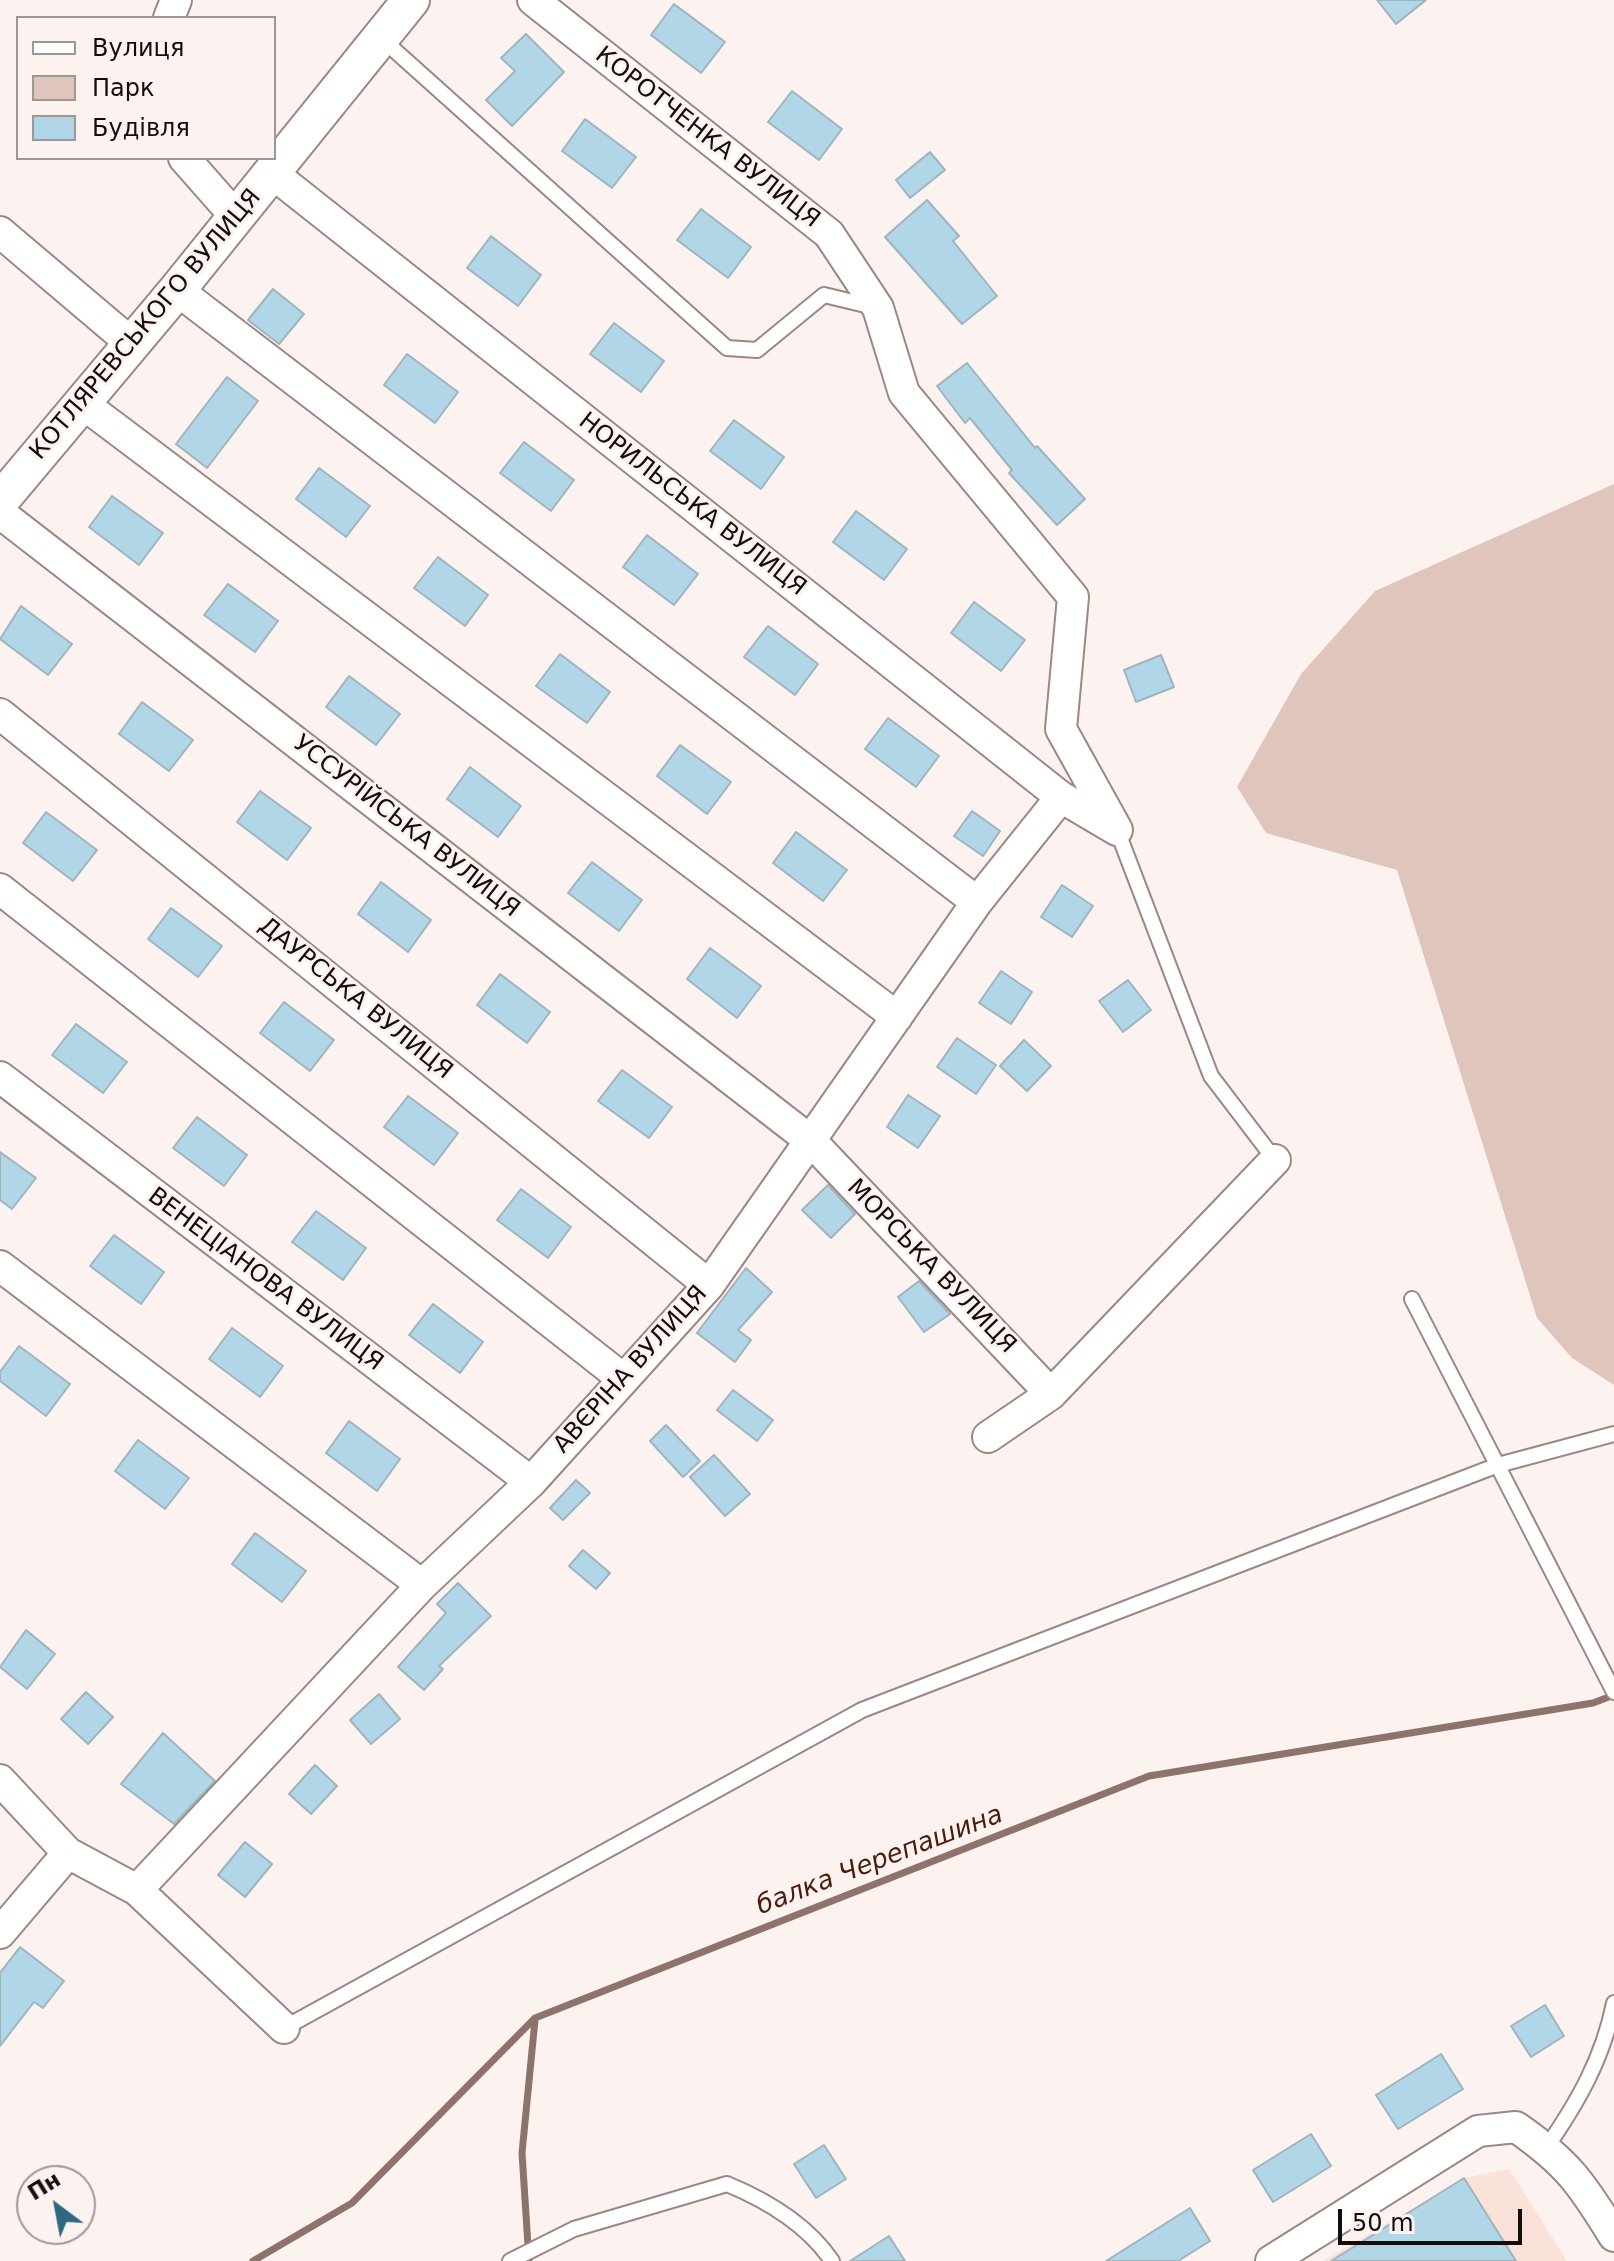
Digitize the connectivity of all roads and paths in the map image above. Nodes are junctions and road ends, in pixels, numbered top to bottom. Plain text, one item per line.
1 (411, 0) edge
2 (533, 0) edge
3 (381, 38) junction
4 (186, 160) edge
5 (272, 173) junction
6 (236, 217) junction
7 (0, 232) edge
8 (177, 290) junction
9 (878, 308) junction
10 (131, 343) junction
11 (82, 403) junction
12 (1, 500) edge
13 (0, 714) edge
14 (1061, 797) junction
15 (1117, 830) junction
16 (0, 889) edge
17 (977, 902) junction
18 (897, 1017) junction
19 (0, 1077) edge
20 (811, 1141) junction
21 (1275, 1160) joint
22 (0, 1266) edge
23 (709, 1285) junction
24 (1412, 1299) dead end
25 (622, 1378) junction
26 (1051, 1394) junction
27 (1614, 1434) edge
28 (988, 1437) dead end
29 (1498, 1465) junction
30 (531, 1482) junction
31 (422, 1585) junction
32 (1614, 1692) edge
33 (0, 1780) edge
34 (68, 1853) junction
35 (137, 1890) junction
36 (0, 1933) edge
37 (1614, 2003) edge
38 (284, 2028) joint
39 (1546, 2148) junction
40 (1611, 2223) edge
41 (510, 2261) edge
42 (832, 2261) edge
43 (1271, 2261) edge

1 - 3 street, КОТЛЯРЕВСЬКОГО ВУЛИЦЯ
2 - 9 street, КОРОТЧЕНКА ВУЛИЦЯ
3 - 5 street, КОТЛЯРЕВСЬКОГО ВУЛИЦЯ
3 - 9 lane
4 - 6 street
5 - 6 street, КОТЛЯРЕВСЬКОГО ВУЛИЦЯ
5 - 14 street, НОРИЛЬСЬКА ВУЛИЦЯ
6 - 8 street, КОТЛЯРЕВСЬКОГО ВУЛИЦЯ
7 - 10 street
8 - 10 street, КОТЛЯРЕВСЬКОГО ВУЛИЦЯ
8 - 17 street
9 - 15 street, КОРОТЧЕНКА ВУЛИЦЯ
10 - 11 street, КОТЛЯРЕВСЬКОГО ВУЛИЦЯ
11 - 12 street, КОТЛЯРЕВСЬКОГО ВУЛИЦЯ
11 - 18 street
12 - 20 street, УССУРІЙСЬКА ВУЛИЦЯ
13 - 23 street, ДАУРСЬКА ВУЛИЦЯ
14 - 15 street, НОРИЛЬСЬКА ВУЛИЦЯ
14 - 17 street, АВЄРІНА ВУЛИЦЯ
15 - 21 lane
16 - 25 street
17 - 18 street, АВЄРІНА ВУЛИЦЯ
18 - 20 street, АВЄРІНА ВУЛИЦЯ
19 - 30 street, ВЕНЕЦІАНОВА ВУЛИЦЯ
20 - 23 street, АВЄРІНА ВУЛИЦЯ
20 - 26 street, МОРСЬКА ВУЛИЦЯ
21 - 26 street
22 - 31 street
23 - 25 street, АВЄРІНА ВУЛИЦЯ
24 - 29 lane
25 - 30 street, АВЄРІНА ВУЛИЦЯ
26 - 28 street
27 - 29 lane
29 - 32 lane
29 - 38 lane
30 - 31 street, АВЄРІНА ВУЛИЦЯ
31 - 35 street, АВЄРІНА ВУЛИЦЯ
33 - 34 street
34 - 35 street
34 - 36 street
35 - 38 street
37 - 39 lane
39 - 40 street
39 - 43 street
41 - 42 lane

